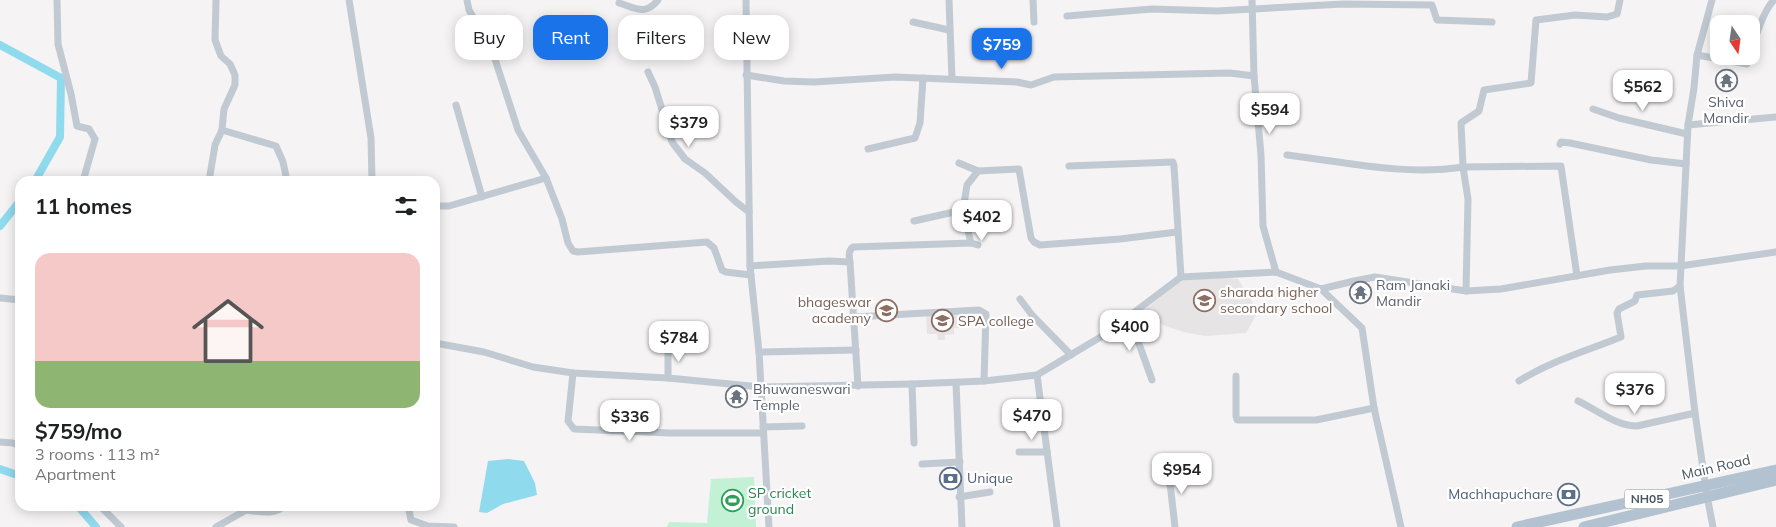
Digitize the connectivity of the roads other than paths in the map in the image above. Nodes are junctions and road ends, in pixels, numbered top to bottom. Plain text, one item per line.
1 (57, 0) edge
2 (216, 0) edge
3 (349, 0) edge
4 (467, 0) edge
5 (658, 0) edge
6 (746, 0) edge
7 (949, 0) edge
8 (1033, 0) edge
9 (1252, 0) edge
10 (1620, 0) edge
11 (1712, 0) edge
12 (1774, 0) edge
13 (1344, 2) edge
14 (619, 4) dead end
15 (1253, 8) junction
16 (1067, 16) dead end
17 (913, 22) dead end
18 (1034, 22) dead end
19 (1492, 22) dead end
20 (1760, 25) edge
21 (949, 30) junction
22 (1697, 55) junction
23 (1710, 57) edge
24 (648, 72) dead end
25 (746, 75) junction
26 (1254, 76) junction
27 (923, 78) junction
28 (952, 79) junction
29 (456, 105) dead end
30 (1593, 109) dead end
31 (1776, 117) edge
32 (1688, 126) junction
33 (222, 130) junction
34 (1687, 134) junction
35 (1560, 144) dead end
36 (868, 149) dead end
37 (1287, 155) dead end
38 (959, 163) dead end
39 (1686, 164) junction
40 (1070, 166) dead end
41 (1463, 166) junction
42 (978, 171) junction
43 (84, 176) edge
44 (210, 176) edge
45 (286, 176) edge
46 (372, 176) edge
47 (546, 178) junction
48 (482, 197) junction
49 (440, 206) edge
50 (963, 210) junction
51 (749, 212) junction
52 (914, 221) dead end
53 (1177, 232) junction
54 (1776, 252) edge
55 (850, 262) junction
56 (750, 266) junction
57 (1680, 266) junction
58 (1276, 272) junction
59 (751, 275) junction
60 (1577, 276) junction
61 (1181, 277) junction
62 (1680, 286) junction
63 (1321, 289) junction
64 (1466, 291) junction
65 (0, 298) edge
66 (1020, 299) dead end
67 (15, 300) edge
68 (854, 316) junction
69 (1128, 316) junction
70 (440, 344) edge
71 (668, 347) dead end
72 (856, 350) junction
73 (759, 352) junction
74 (1071, 355) junction
75 (573, 374) junction
76 (1037, 375) junction
77 (1236, 376) dead end
78 (668, 378) junction
79 (1152, 380) dead end
80 (984, 381) junction
81 (1519, 381) dead end
82 (956, 383) junction
83 (912, 384) junction
84 (858, 386) junction
85 (761, 387) junction
86 (1578, 401) dead end
87 (1374, 408) junction
88 (1694, 413) junction
89 (802, 426) dead end
90 (763, 430) junction
91 (0, 442) edge
92 (914, 443) dead end
93 (15, 444) edge
94 (1018, 452) dead end
95 (1047, 452) junction
96 (960, 462) junction
97 (922, 464) dead end
98 (1168, 466) dead end
99 (1776, 470) edge
100 (1776, 480) edge
101 (1706, 490) junction
102 (990, 492) dead end
103 (959, 497) junction
104 (105, 511) edge
105 (241, 511) edge
106 (409, 511) edge
107 (1553, 523) edge
108 (121, 527) edge
109 (216, 527) edge
110 (454, 527) edge
111 (769, 527) edge
112 (962, 527) edge
113 (1057, 527) edge
114 (1175, 527) edge
115 (1401, 527) edge
116 (1517, 527) edge
117 (1584, 527) edge
118 (1713, 527) edge

1 - 43 street
2 - 33 street
3 - 46 street
4 - 47 street
5 - 14 street
6 - 25 street
7 - 21 street
8 - 18 street
9 - 15 street
10 - 41 street
11 - 22 street
12 - 20 street
13 - 15 street
13 - 19 street
15 - 16 street
15 - 26 street
17 - 21 street
21 - 28 street
22 - 23 street
22 - 32 street
24 - 51 street
25 - 27 street
25 - 51 street
26 - 28 street
26 - 58 street
27 - 28 street
27 - 36 street
29 - 48 street
30 - 34 street
31 - 32 street
32 - 34 street
33 - 44 street
33 - 45 street
34 - 39 street
35 - 39 street
37 - 41 street
38 - 42 street
39 - 57 street
40 - 53 street
41 - 60 street
41 - 64 street
42 - 50 street
42 - 53 street
47 - 48 street
47 - 59 street
48 - 49 street
50 - 52 street
50 - 55 street
51 - 56 street
53 - 61 street
54 - 57 street
55 - 56 street
55 - 68 street
56 - 59 street
57 - 60 street
57 - 62 street
58 - 61 street
58 - 63 street
59 - 73 street
60 - 64 street
61 - 69 street
62 - 81 street
62 - 88 street
63 - 64 street
63 - 87 street
65 - 67 street
66 - 74 street
68 - 72 street
68 - 80 street
69 - 74 street
69 - 79 street
70 - 75 street
71 - 78 street
72 - 73 street
72 - 84 street
73 - 85 street
74 - 76 street
75 - 78 street
75 - 90 street
76 - 80 street
76 - 95 street
77 - 87 street
78 - 85 street
80 - 82 street
82 - 83 street
82 - 96 street
83 - 84 street
83 - 92 street
84 - 85 street
85 - 90 street
86 - 88 street
87 - 115 street
88 - 101 street
89 - 90 street
90 - 111 street
91 - 93 street
94 - 95 street
95 - 113 street
96 - 97 street
96 - 103 street
98 - 114 street
99 - 101 main road, Main Road / NH05
100 - 101 main road, Main Road / NH05
101 - 107 main road, Main Road / NH05
101 - 117 main road, Main Road / NH05
101 - 118 street
102 - 103 street
103 - 112 street
104 - 108 street
105 - 109 street
106 - 110 street
107 - 116 main road, Main Road / NH05

